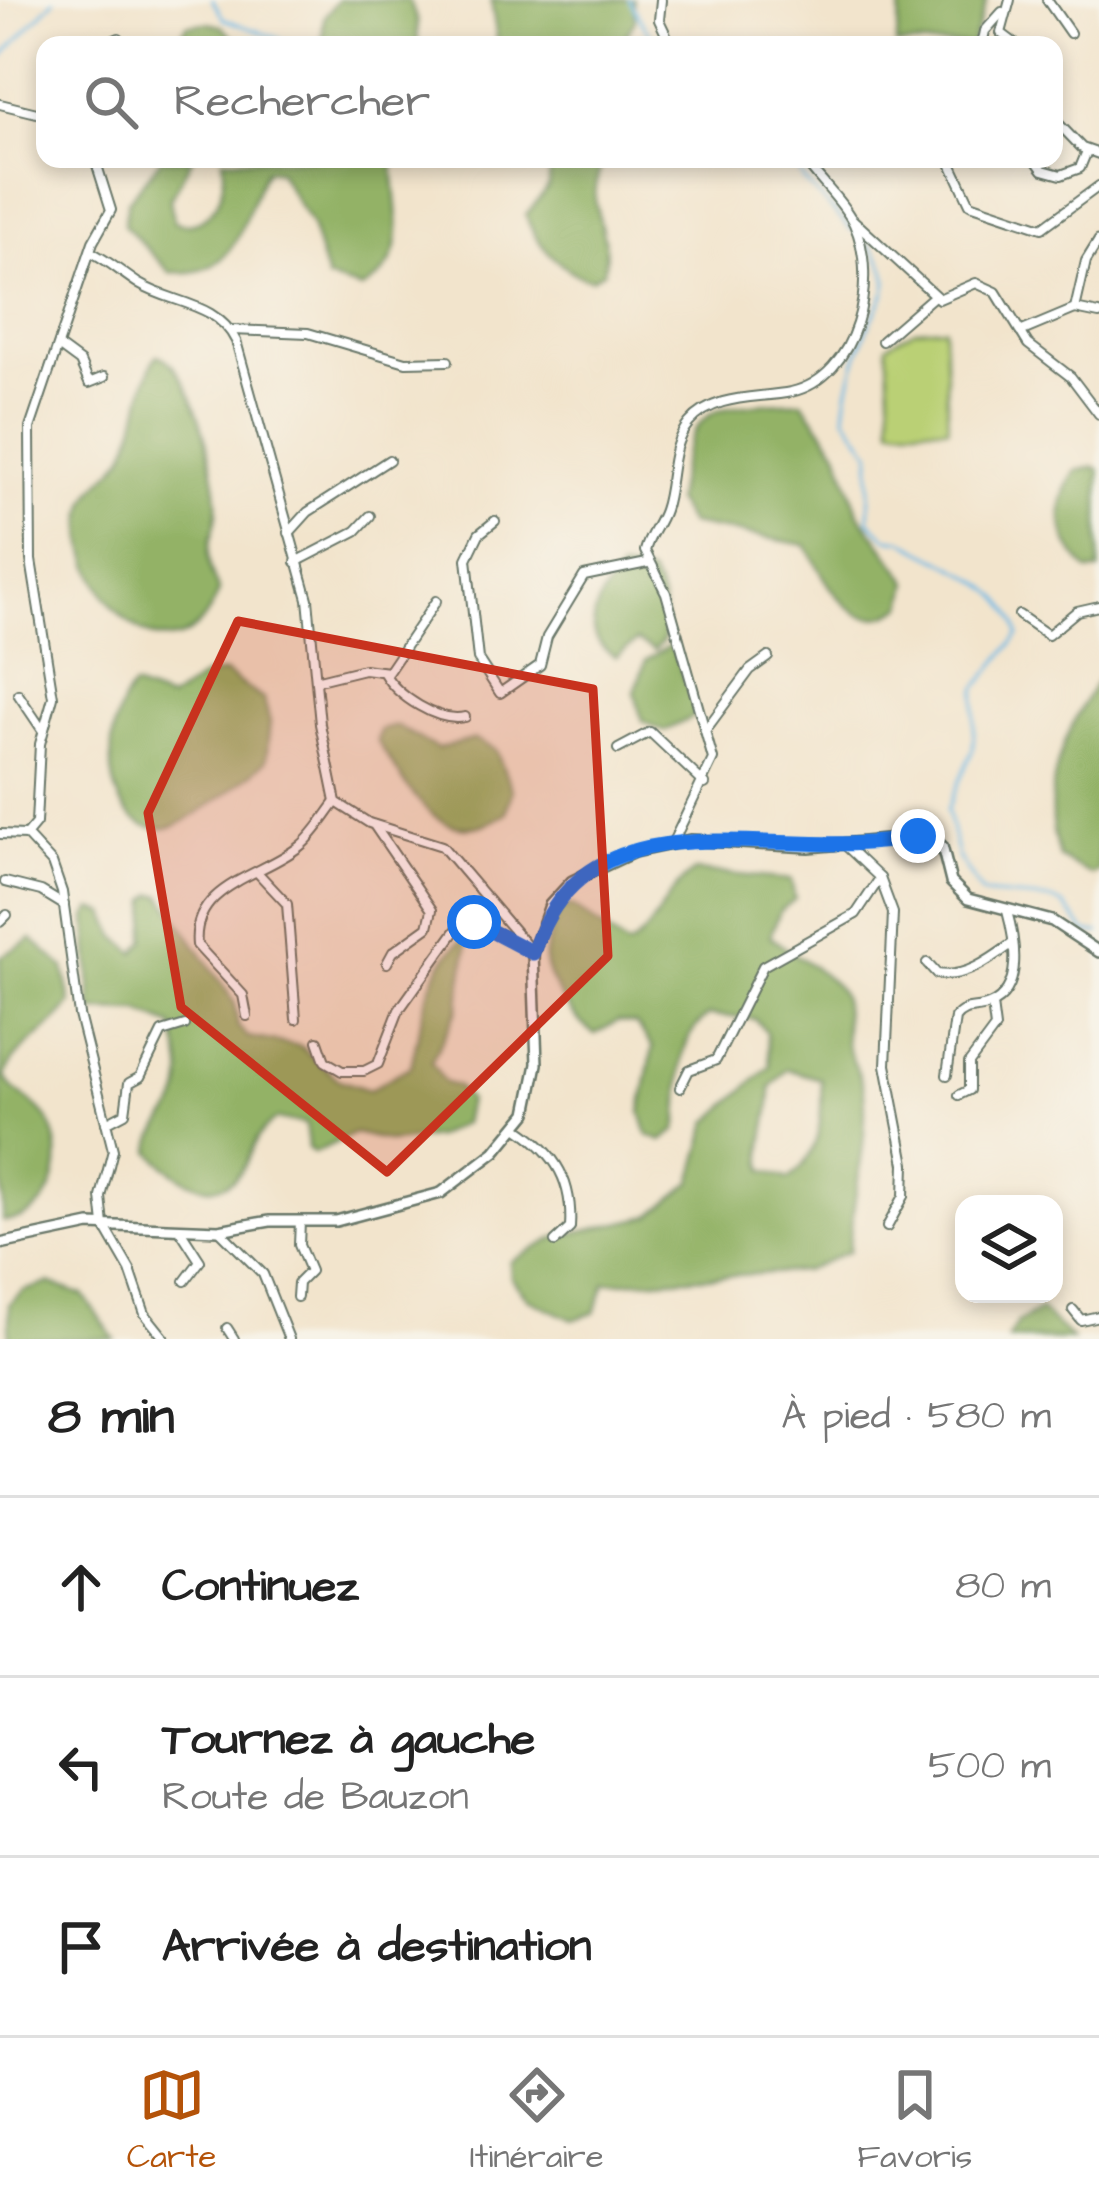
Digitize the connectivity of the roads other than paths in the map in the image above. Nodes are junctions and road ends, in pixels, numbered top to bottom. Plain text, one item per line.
1 (662, 0) edge
2 (1047, 0) edge
3 (1009, 3) edge
4 (1070, 33) dead end
5 (667, 36) edge
6 (984, 36) edge
7 (1005, 36) edge
8 (0, 104) edge
9 (36, 113) edge
10 (1063, 128) edge
11 (1087, 151) junction
12 (1099, 154) edge
13 (98, 168) edge
14 (811, 168) edge
15 (953, 168) edge
16 (1042, 168) edge
17 (1099, 186) edge
18 (851, 218) junction
19 (1099, 240) edge
20 (91, 252) junction
21 (934, 296) junction
22 (1075, 309) junction
23 (1099, 314) edge
24 (231, 330) junction
25 (1020, 332) junction
26 (882, 341) dead end
27 (61, 348) junction
28 (448, 361) dead end
29 (104, 377) dead end
30 (1099, 414) edge
31 (389, 460) dead end
32 (370, 517) dead end
33 (495, 521) dead end
34 (288, 534) junction
35 (296, 562) junction
36 (647, 563) junction
37 (436, 601) dead end
38 (1099, 606) edge
39 (1019, 614) dead end
40 (768, 657) dead end
41 (384, 673) junction
42 (319, 680) junction
43 (18, 694) dead end
44 (465, 718) dead end
45 (707, 728) junction
46 (44, 732) junction
47 (618, 749) dead end
48 (706, 784) junction
49 (336, 802) junction
50 (374, 825) junction
51 (0, 835) edge
52 (26, 835) junction
53 (672, 844) junction
54 (845, 845) junction
55 (257, 872) junction
56 (880, 878) junction
57 (5, 882) dead end
58 (64, 906) junction
59 (1007, 911) junction
60 (520, 942) junction
61 (1014, 943) junction
62 (1099, 952) edge
63 (533, 953) junction
64 (927, 963) dead end
65 (387, 964) dead end
66 (992, 1004) junction
67 (248, 1016) dead end
68 (296, 1018) dead end
69 (185, 1025) dead end
70 (318, 1041) dead end
71 (947, 1075) dead end
72 (680, 1088) dead end
73 (959, 1095) dead end
74 (106, 1123) junction
75 (518, 1128) junction
76 (300, 1221) junction
77 (104, 1225) junction
78 (177, 1227) junction
79 (887, 1227) dead end
80 (219, 1230) junction
81 (555, 1243) dead end
82 (0, 1244) edge
83 (185, 1281) dead end
84 (297, 1297) dead end
85 (1072, 1310) dead end
86 (1099, 1316) edge
87 (227, 1328) dead end
88 (165, 1339) edge
89 (234, 1339) edge
90 (289, 1339) edge

1 - 5 street
2 - 4 street
3 - 6 street
3 - 7 street
8 - 9 street
10 - 11 street
11 - 12 street
11 - 16 street
13 - 20 street
14 - 18 street
15 - 17 street
18 - 21 street
18 - 36 street
19 - 22 street
20 - 24 street
20 - 27 street
21 - 25 street
21 - 26 street
22 - 23 street
22 - 25 street
24 - 28 street
24 - 34 street
25 - 30 street
27 - 29 street
27 - 46 street
31 - 34 street
32 - 35 street
33 - 36 street
34 - 35 street
35 - 42 street
36 - 45 street
37 - 41 street
38 - 39 street
40 - 45 street
41 - 42 street
41 - 44 street
42 - 49 street
43 - 46 street
45 - 48 street
46 - 52 street
47 - 48 street
48 - 53 street
49 - 50 street
49 - 55 street
50 - 60 street
50 - 65 street
51 - 52 street
52 - 58 street
53 - 54 street
53 - 63 street
54 - 56 street
54 - 59 street
55 - 67 street
55 - 68 street
56 - 72 street
56 - 79 street
57 - 58 street
58 - 74 street
59 - 61 street
59 - 62 street
60 - 63 street
60 - 70 street
61 - 64 street
61 - 66 street
63 - 75 street
66 - 71 street
66 - 73 street
69 - 74 street
74 - 77 street
75 - 76 street
75 - 81 street
76 - 80 street
76 - 84 street
77 - 78 street
77 - 82 street
77 - 88 street
78 - 80 street
78 - 83 street
80 - 90 street
85 - 86 street
87 - 89 street

